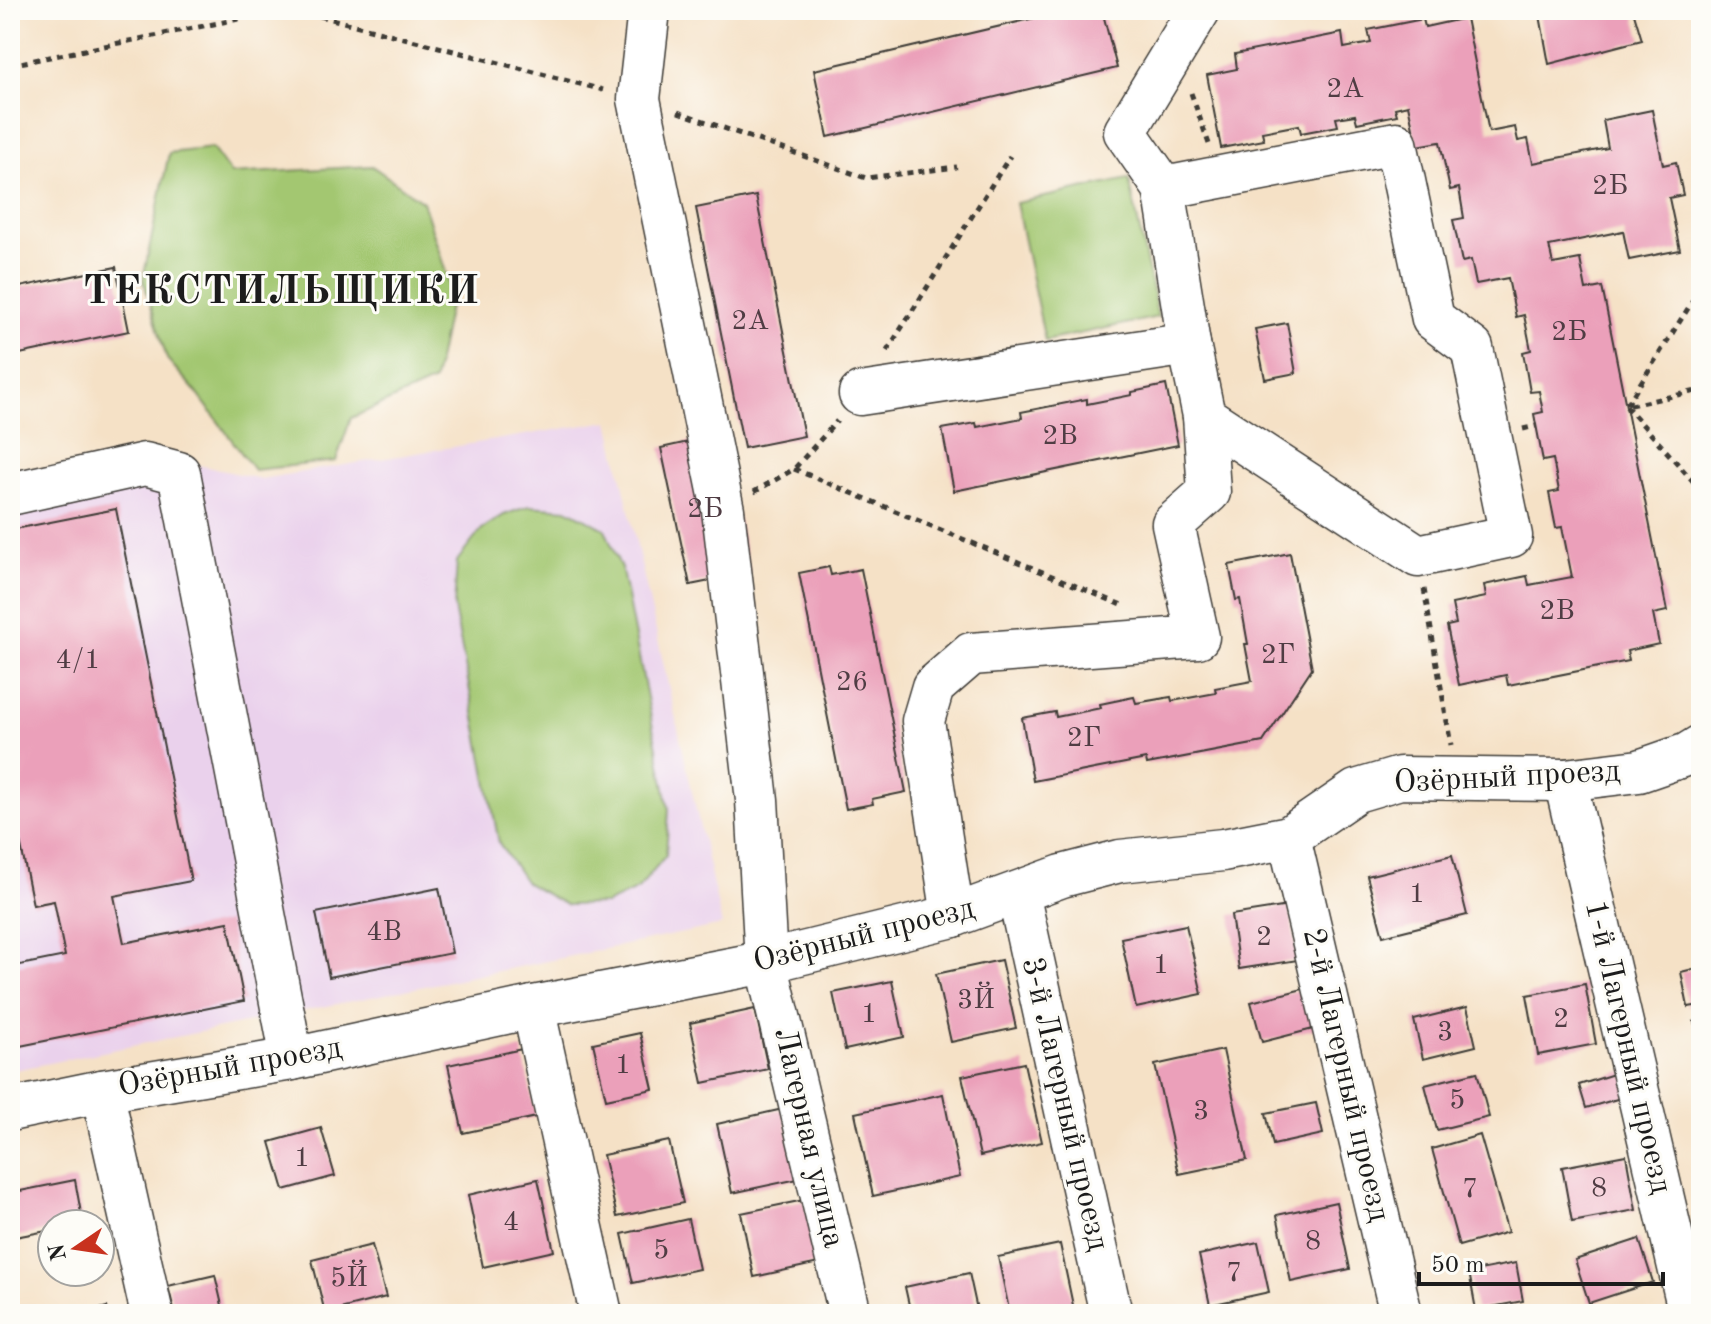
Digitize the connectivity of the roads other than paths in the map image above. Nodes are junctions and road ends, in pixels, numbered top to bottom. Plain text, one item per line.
1 (649, 10) edge
2 (1199, 10) edge
3 (1164, 188) junction
4 (1189, 344) junction
5 (860, 394) road end
6 (1204, 416) junction
7 (10, 494) edge
8 (1701, 746) edge
9 (1565, 780) junction
10 (1289, 837) junction
11 (1018, 893) junction
12 (953, 916) junction
13 (766, 962) junction
14 (533, 1007) junction
15 (292, 1059) junction
16 (102, 1091) junction
17 (10, 1110) edge
18 (152, 1314) edge
19 (601, 1314) edge
20 (850, 1314) edge
21 (1111, 1314) edge
22 (1401, 1314) edge
23 (1690, 1314) edge

1 - 13 street, Лагерная улица
2 - 3 street
3 - 4 street
3 - 6 street
4 - 5 street
4 - 6 street
6 - 12 street
7 - 15 street
8 - 9 street, Озёрный проезд
9 - 10 street, Озёрный проезд
9 - 23 street, 1-й Лагерный проезд
10 - 11 street, Озёрный проезд
10 - 22 street, 2-й Лагерный проезд
11 - 12 street, Озёрный проезд
11 - 21 street, 3-й Лагерный проезд
12 - 13 street, Озёрный проезд
13 - 14 street, Озёрный проезд
13 - 20 street, Лагерная улица
14 - 15 street, Озёрный проезд
14 - 19 street
15 - 16 street, Озёрный проезд
16 - 17 street, Озёрный проезд
16 - 18 street

